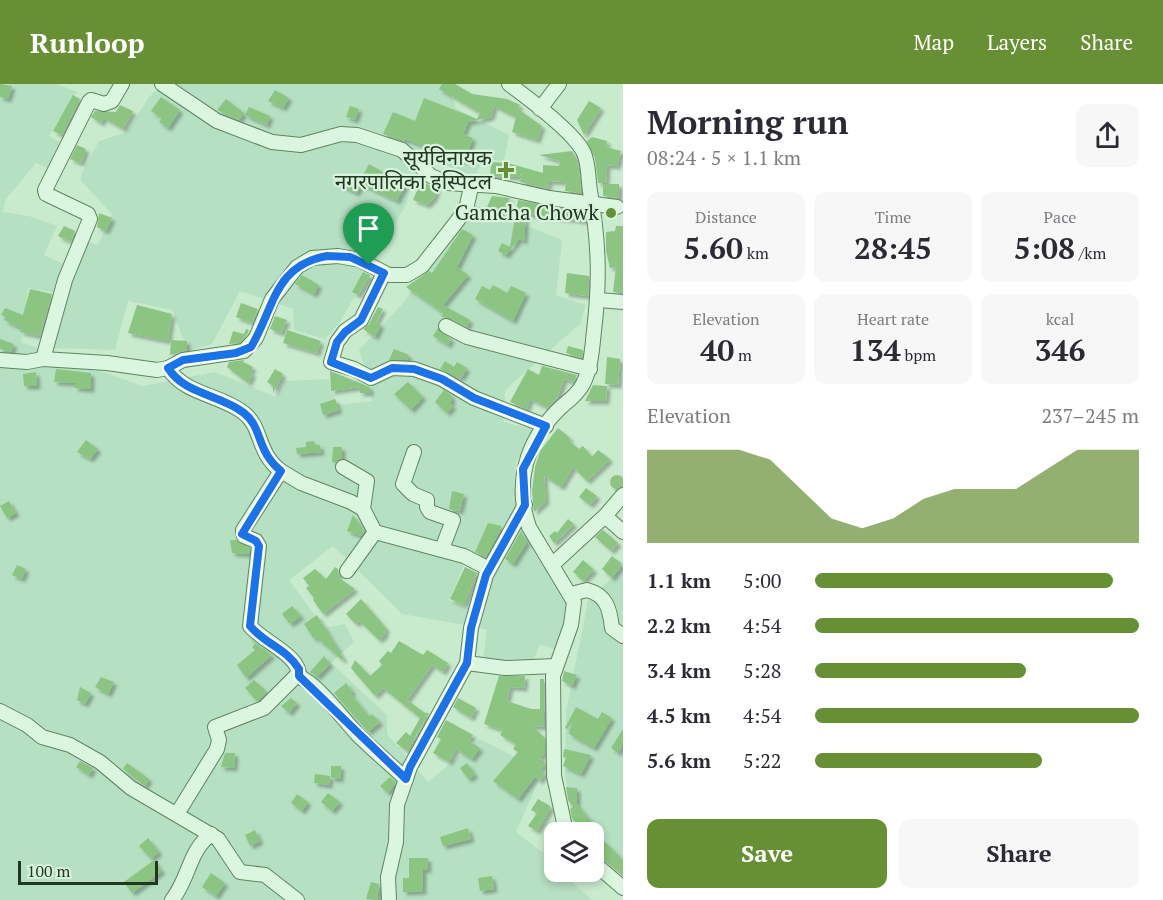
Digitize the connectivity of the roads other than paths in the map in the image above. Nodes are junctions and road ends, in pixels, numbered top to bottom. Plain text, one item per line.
1 (122, 84) edge
2 (162, 84) edge
3 (509, 84) edge
4 (559, 84) edge
5 (540, 109) junction
6 (471, 186) junction
7 (623, 194) edge
8 (592, 202) junction
9 (620, 211) edge
10 (384, 273) junction
11 (599, 300) junction
12 (623, 302) edge
13 (446, 326) dead end
14 (43, 359) junction
15 (0, 360) edge
16 (168, 368) junction
17 (590, 369) junction
18 (546, 426) junction
19 (414, 452) dead end
20 (343, 467) dead end
21 (281, 471) junction
22 (623, 495) edge
23 (525, 505) junction
24 (363, 509) junction
25 (605, 516) junction
26 (375, 532) junction
27 (623, 532) edge
28 (442, 549) junction
29 (553, 564) junction
30 (489, 568) junction
31 (347, 571) dead end
32 (572, 594) junction
33 (623, 636) edge
34 (467, 663) junction
35 (556, 666) junction
36 (299, 676) junction
37 (0, 711) edge
38 (406, 779) junction
39 (177, 814) junction
40 (564, 822) edge
41 (211, 834) junction
42 (604, 872) edge
43 (623, 888) edge
44 (172, 900) edge
45 (297, 900) edge
46 (389, 900) edge

1 - 14 street
2 - 6 street
3 - 5 street
4 - 5 street
5 - 8 street
6 - 8 street
6 - 10 street
7 - 9 street
8 - 9 street
8 - 11 street
10 - 16 street
10 - 18 street
11 - 12 street
11 - 17 street
13 - 17 street
14 - 15 street
14 - 16 street
16 - 21 street
17 - 18 street
18 - 23 street
19 - 28 street
20 - 24 street
21 - 24 street
21 - 36 street
22 - 25 street
23 - 29 street
23 - 30 street
24 - 26 street
25 - 27 street
25 - 29 street
26 - 28 street
26 - 31 street
28 - 30 street
29 - 32 street
30 - 34 street
32 - 33 street
32 - 35 street
34 - 35 street
34 - 38 street
35 - 40 street
36 - 38 street
36 - 39 street
37 - 39 street
38 - 46 street
39 - 41 street
41 - 44 street
41 - 45 street
42 - 43 street

